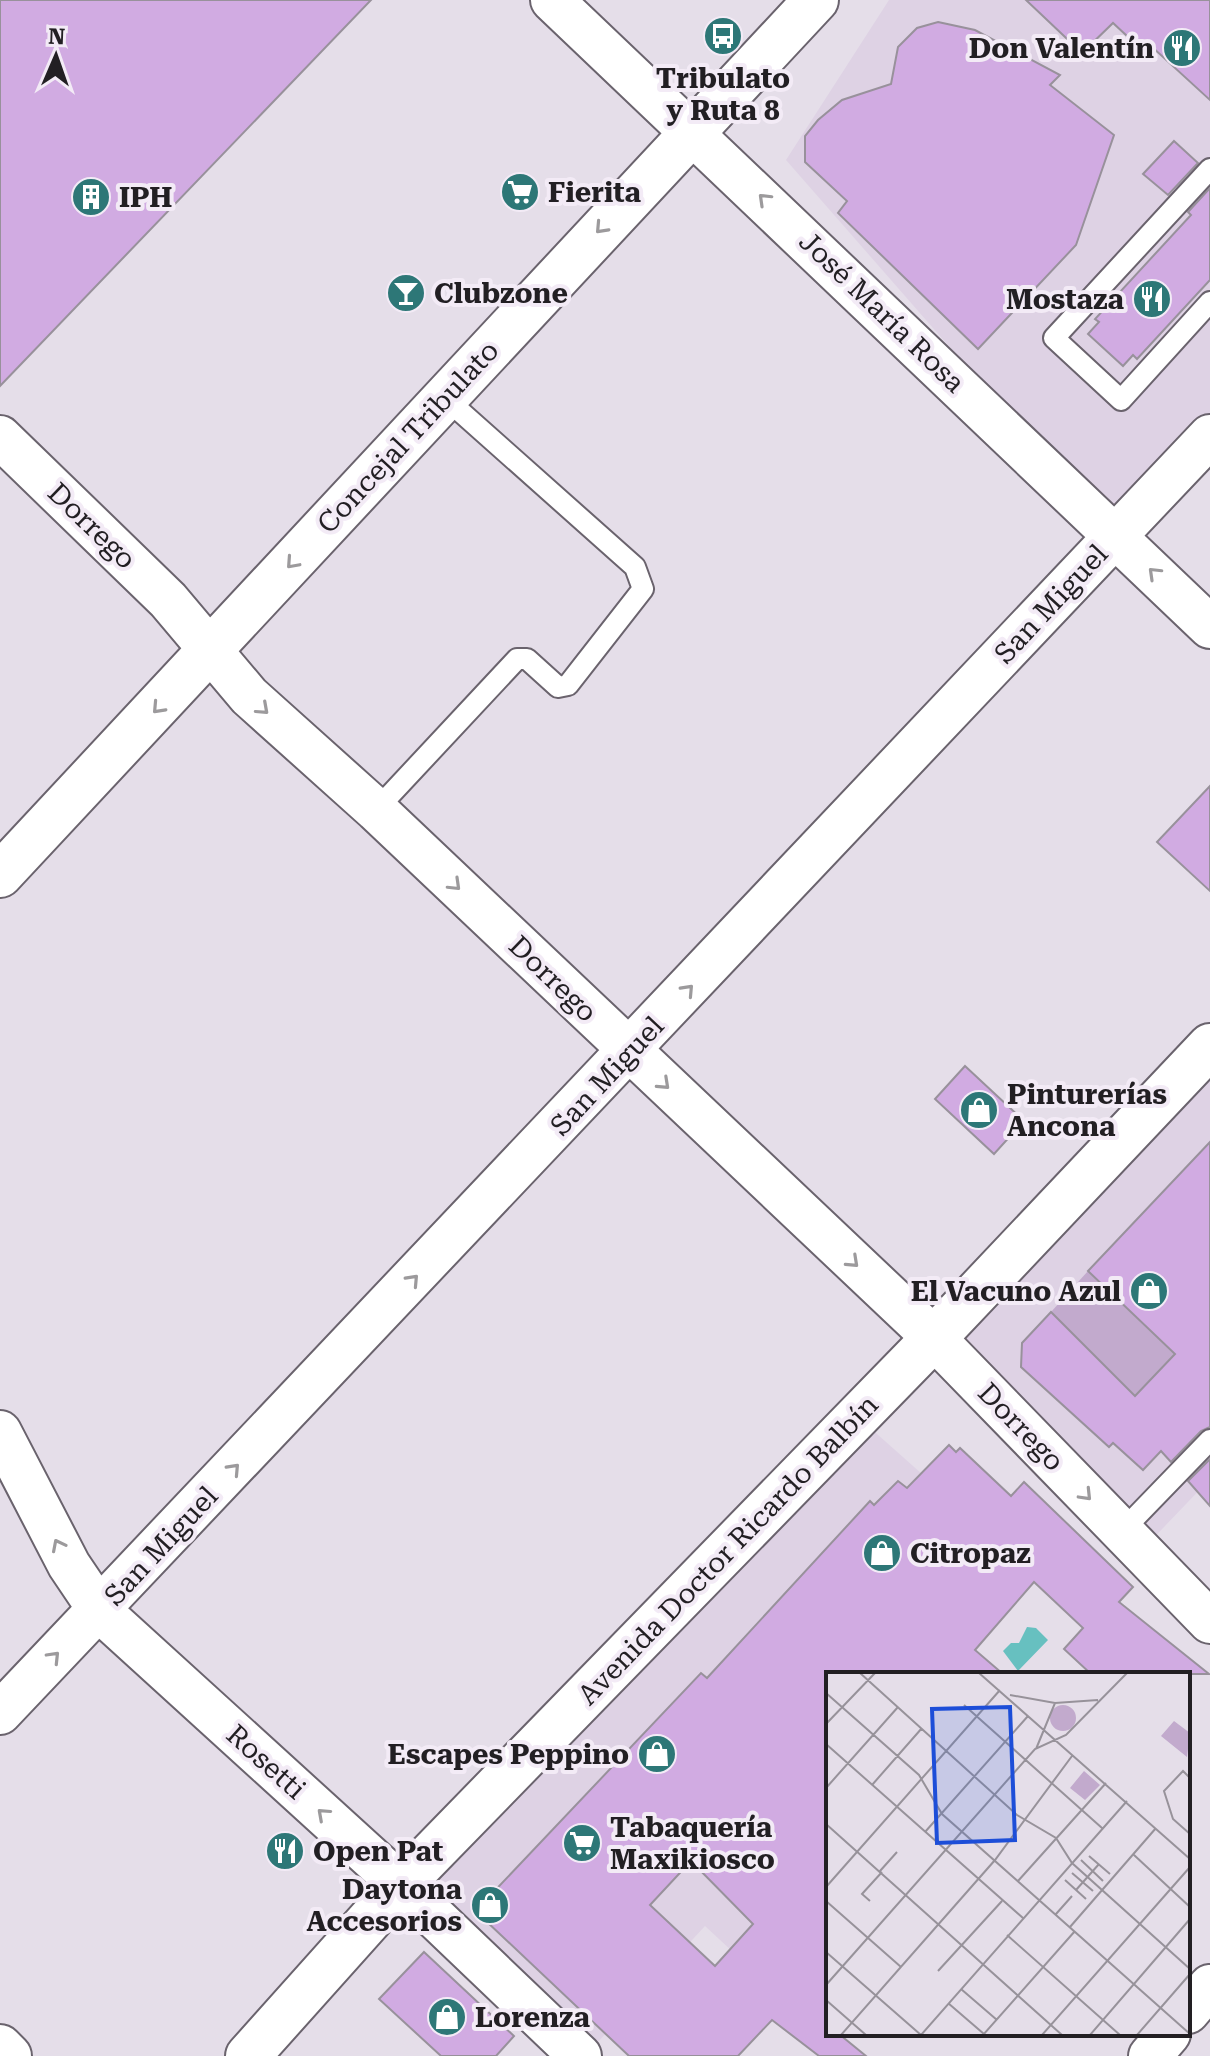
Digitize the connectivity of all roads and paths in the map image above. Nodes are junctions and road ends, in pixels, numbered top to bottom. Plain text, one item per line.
1 (552, 0) edge
2 (816, 0) edge
3 (693, 130) junction
4 (1210, 169) edge
5 (1210, 302) edge
6 (444, 397) junction
7 (1210, 436) edge
8 (0, 437) edge
9 (1115, 536) junction
10 (1210, 627) edge
11 (212, 651) junction
12 (376, 810) junction
13 (0, 875) edge
14 (1210, 1046) edge
15 (630, 1052) junction
16 (934, 1338) junction
17 (0, 1432) edge
18 (1210, 1440) edge
19 (1122, 1531) junction
20 (100, 1611) junction
21 (1210, 1622) edge
22 (0, 1713) edge
23 (401, 1885) junction
24 (1210, 1986) edge
25 (1190, 2010) edge
26 (1167, 2036) edge
27 (0, 2047) edge
28 (9, 2056) edge
29 (248, 2056) edge
30 (580, 2056) edge
31 (1150, 2056) edge

1 - 3 street, José María Rosa
2 - 3 main road, Concejal Tribulato
3 -> 6 main road, Concejal Tribulato
9 -> 3 street, José María Rosa
4 - 5 lane
6 -> 11 main road, Concejal Tribulato
6 - 12 lane
7 - 9 street, San Miguel
8 - 11 street, Dorrego
10 -> 9 street, José María Rosa
15 -> 9 street, San Miguel
11 -> 12 street, Dorrego
11 -> 13 main road, Concejal Tribulato
12 -> 15 street, Dorrego
14 - 16 main road, Avenida Doctor Ricardo Balbín
15 -> 16 street, Dorrego
20 -> 15 street, San Miguel
16 -> 19 street, Dorrego
16 - 23 main road, Avenida Doctor Ricardo Balbín
20 -> 17 street, Rosetti
18 - 19 lane
19 - 21 street, Dorrego
22 -> 20 street, San Miguel
23 -> 20 street, Rosetti
23 - 29 main road, Avenida Doctor Ricardo Balbín
23 - 30 street, Rosetti
24 - 25 street
26 - 31 street
27 - 28 main road

